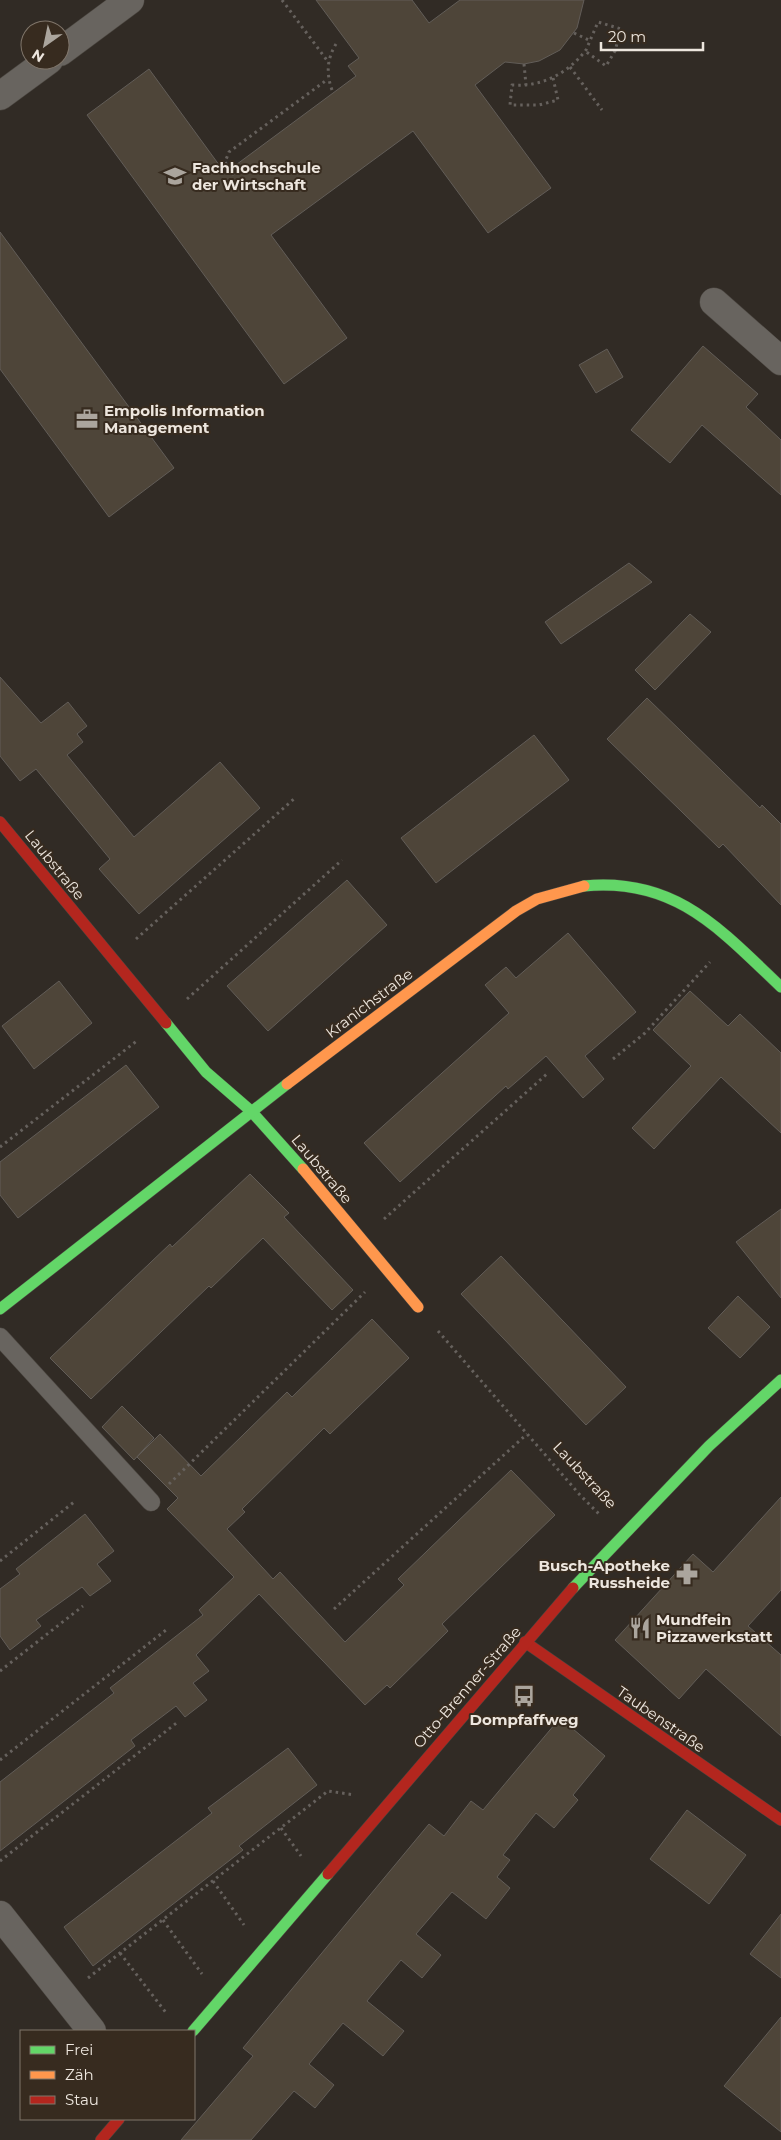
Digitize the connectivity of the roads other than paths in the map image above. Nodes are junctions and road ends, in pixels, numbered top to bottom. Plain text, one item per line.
1 (130, 0) edge
2 (70, 45) edge
3 (35, 70) edge
4 (0, 96) edge
5 (714, 302) dead end
6 (781, 361) edge
7 (0, 822) edge
8 (781, 988) edge
9 (251, 1111) junction
10 (418, 1308) road end
11 (0, 1309) edge
12 (0, 1337) edge
13 (781, 1380) edge
14 (151, 1502) road end
15 (525, 1642) junction
16 (781, 1820) edge
17 (0, 1915) edge
18 (91, 2030) edge
19 (194, 2030) edge
20 (118, 2120) edge
21 (101, 2140) edge

1 - 2 street
3 - 4 street
5 - 6 street
7 - 9 street, Laubstraße
8 - 9 street, Kranichstraße
9 - 10 street, Laubstraße
9 - 11 street, Kranichstraße
12 - 14 lane
13 - 15 street, Otto-Brenner-Straße
15 - 16 street, Taubenstraße
15 - 19 street, Otto-Brenner-Straße
17 - 18 street
20 - 21 street

